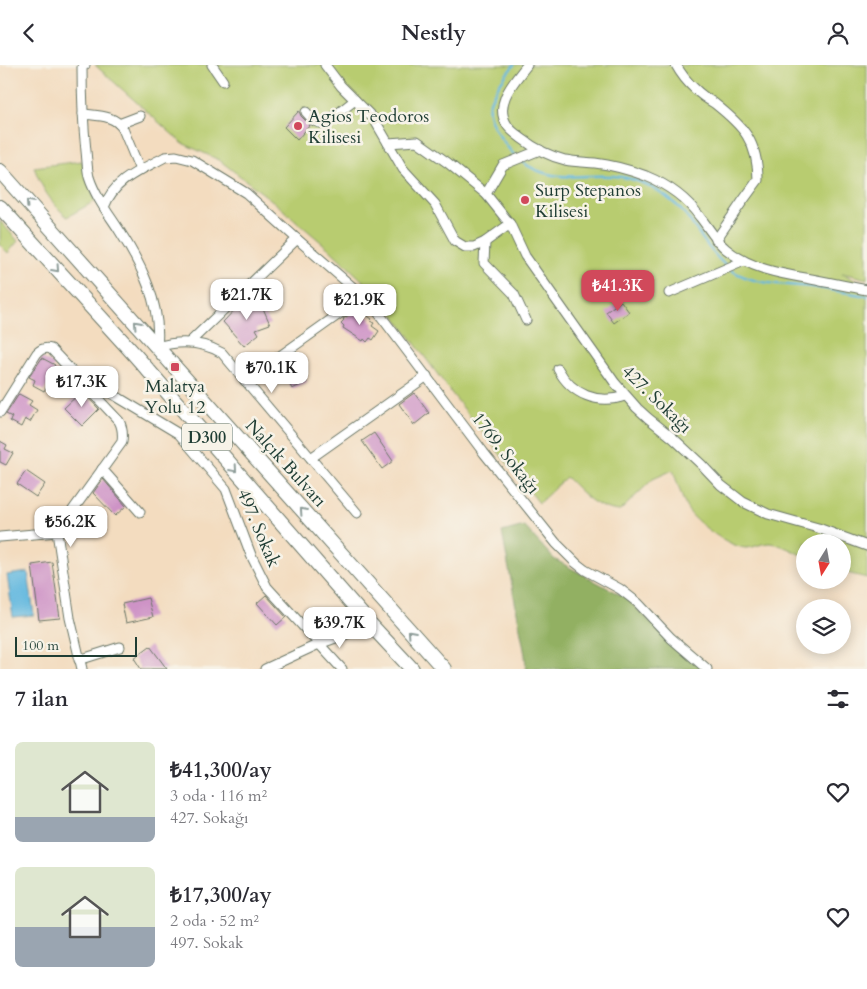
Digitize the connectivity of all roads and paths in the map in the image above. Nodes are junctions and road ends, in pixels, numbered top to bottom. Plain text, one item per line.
1 (212, 65) edge
2 (325, 65) edge
3 (527, 65) edge
4 (676, 65) edge
5 (83, 66) edge
6 (224, 81) dead end
7 (355, 100) junction
8 (306, 112) dead end
9 (84, 115) junction
10 (140, 115) dead end
11 (120, 124) junction
12 (388, 143) junction
13 (540, 150) junction
14 (0, 171) edge
15 (140, 171) junction
16 (486, 194) junction
17 (0, 207) edge
18 (104, 207) junction
19 (510, 224) junction
20 (297, 239) junction
21 (716, 240) junction
22 (485, 242) junction
23 (744, 261) junction
24 (867, 289) edge
25 (669, 293) dead end
26 (363, 297) junction
27 (526, 320) dead end
28 (190, 343) junction
29 (157, 347) junction
30 (558, 369) dead end
31 (427, 376) junction
32 (245, 381) junction
33 (84, 384) junction
34 (626, 396) junction
35 (0, 412) edge
36 (311, 459) junction
37 (102, 469) junction
38 (140, 511) dead end
39 (357, 513) dead end
40 (57, 532) junction
41 (0, 537) edge
42 (867, 546) edge
43 (371, 625) junction
44 (319, 644) junction
45 (120, 647) dead end
46 (81, 665) edge
47 (265, 669) edge
48 (342, 669) edge
49 (412, 669) edge
50 (444, 669) edge
51 (707, 669) edge

1 - 6 street
2 - 7 street
3 - 13 street
4 - 21 street
5 - 9 street
7 - 8 street
7 - 12 street
9 - 11 street
9 - 18 street
10 - 11 street
11 - 15 street
12 - 16 street, 427. Sokağı
12 - 22 street
13 - 16 street
13 - 21 street
29 -> 14 highway, Nalçık Bulvarı / D300
15 - 18 street, 1769. Sokağı
15 - 20 street, 1769. Sokağı
16 - 19 street, 427. Sokağı
17 -> 43 highway, D300
18 - 29 street
19 - 22 street
19 - 34 street, 427. Sokağı
20 - 26 street, 1769. Sokağı
20 - 28 street
21 - 23 street
22 - 27 street
23 - 24 street
23 - 25 street
26 - 31 street, 1769. Sokağı
26 - 32 street
28 - 29 street
28 - 32 street
50 -> 29 highway, Nalçık Bulvarı / D300
30 - 34 street
31 - 36 street
31 - 51 street, 1769. Sokağı
32 - 36 street
33 - 35 street
33 - 37 street
33 - 44 street, 497. Sokak
34 - 42 street, 427. Sokağı
36 - 39 street
37 - 38 street
37 - 40 street
40 - 41 street
40 - 46 street
43 - 44 street
43 - 49 highway, D300
44 - 47 street
44 - 48 street, 497. Sokak
45 - 46 street

